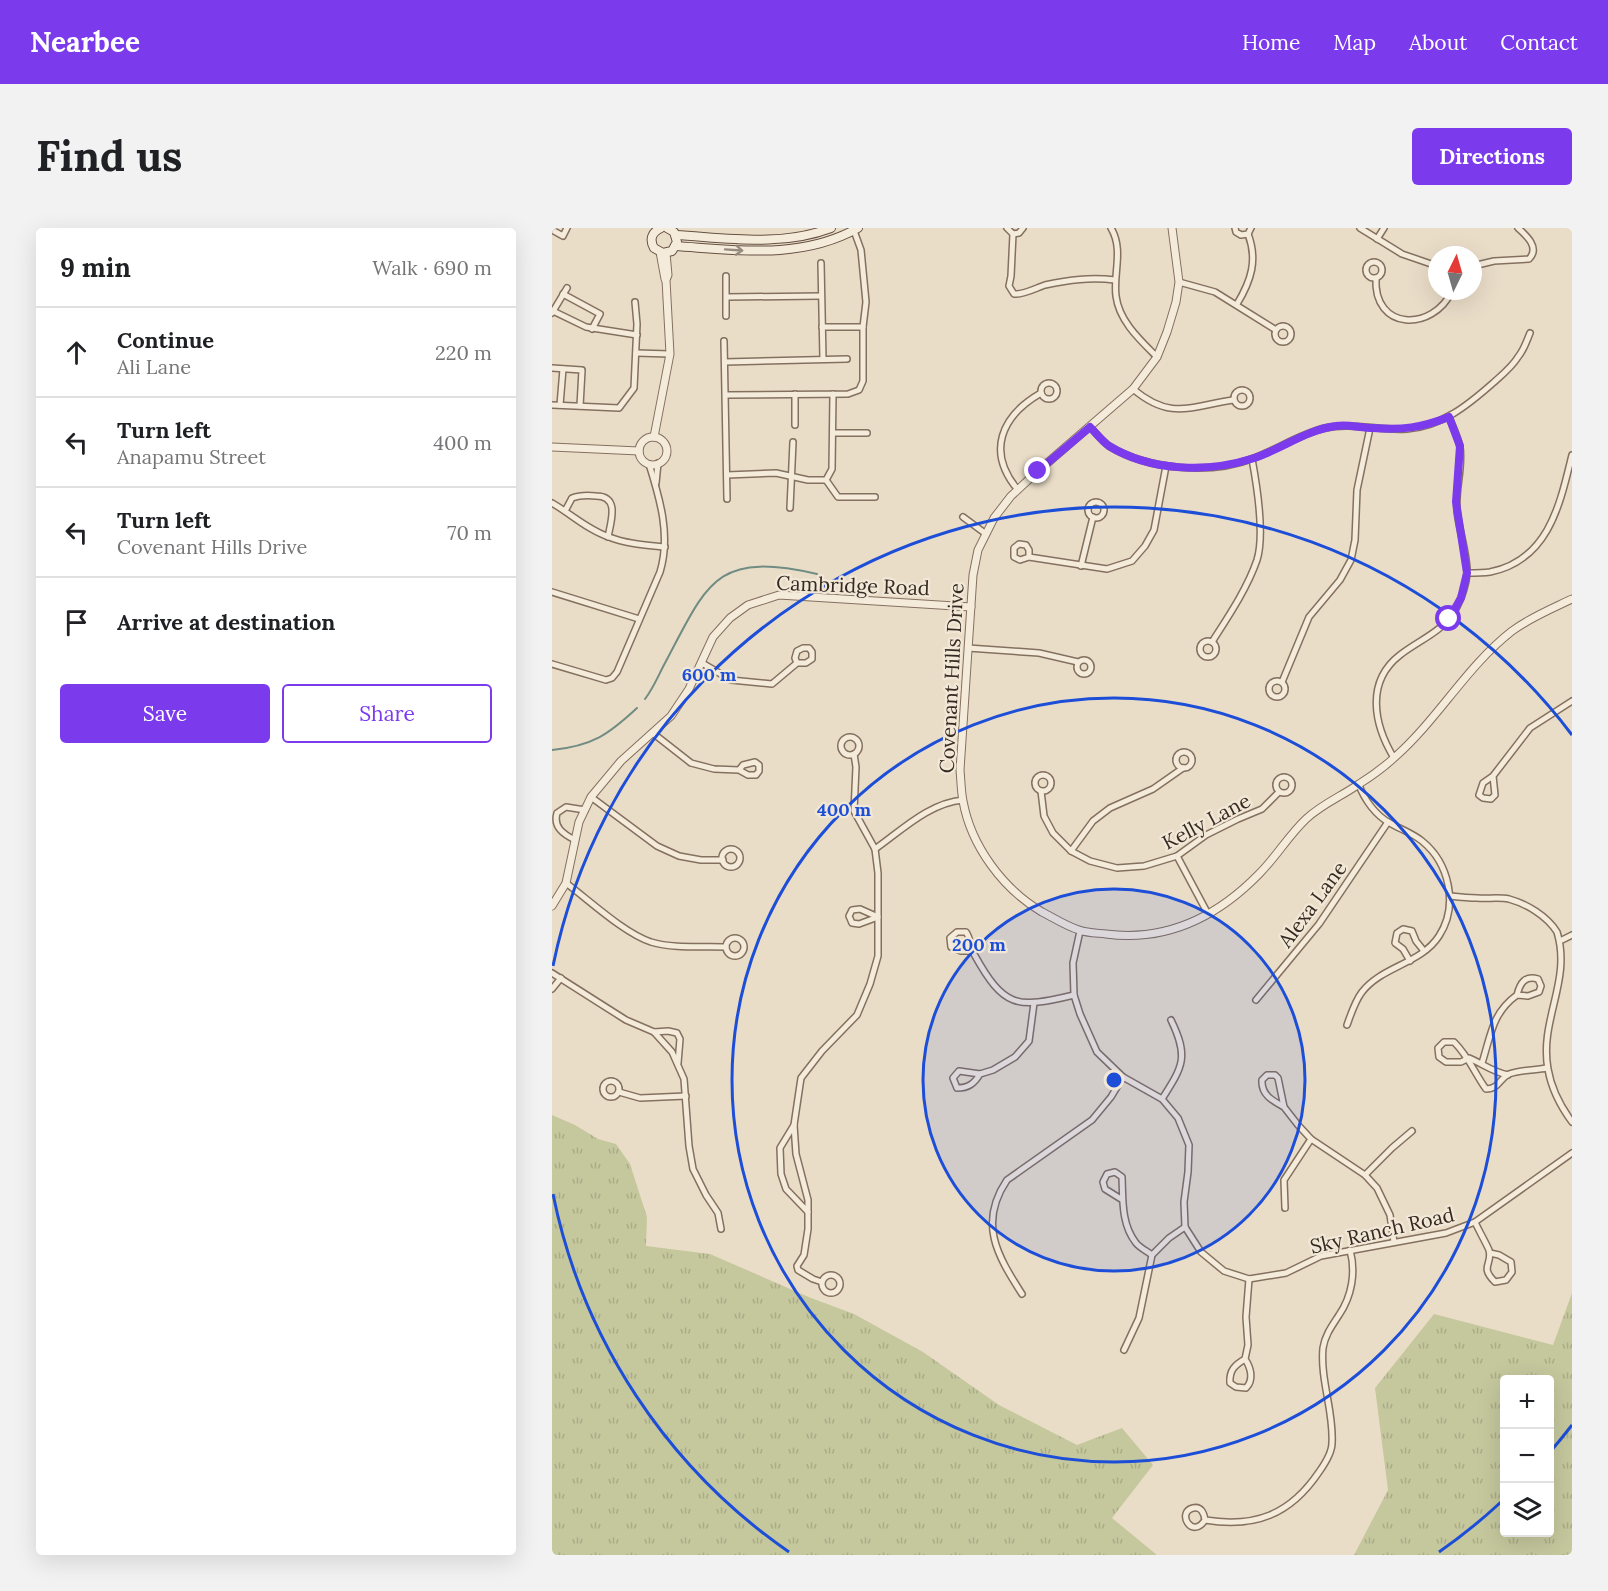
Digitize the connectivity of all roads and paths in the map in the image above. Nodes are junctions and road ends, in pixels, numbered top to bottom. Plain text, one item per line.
1 (567, 228) edge
2 (668, 228) edge
3 (831, 228) edge
4 (1007, 228) edge
5 (1023, 228) edge
6 (1111, 228) edge
7 (1172, 228) edge
8 (1234, 228) edge
9 (1360, 228) edge
10 (1384, 228) edge
11 (1518, 228) edge
12 (658, 229) edge
13 (855, 229) edge
14 (552, 230) edge
15 (1249, 231) edge
16 (1013, 234) junction
17 (676, 235) junction
18 (1377, 239) junction
19 (675, 246) junction
20 (663, 253) junction
21 (821, 263) dead end
22 (1428, 263) edge
23 (1482, 264) edge
24 (726, 276) dead end
25 (1376, 278) dead end
26 (1115, 279) junction
27 (1179, 282) junction
28 (567, 288) dead end
29 (563, 294) junction
30 (821, 296) junction
31 (727, 297) junction
32 (1446, 300) edge
33 (635, 302) dead end
34 (1237, 304) junction
35 (553, 312) edge
36 (726, 316) dead end
37 (822, 327) junction
38 (863, 327) junction
39 (592, 329) junction
40 (1276, 330) dead end
41 (1530, 333) dead end
42 (637, 335) junction
43 (724, 341) dead end
44 (636, 353) junction
45 (670, 354) junction
46 (1157, 357) junction
47 (823, 359) junction
48 (847, 359) dead end
49 (725, 362) junction
50 (552, 368) edge
51 (563, 369) junction
52 (1133, 388) junction
53 (1041, 393) dead end
54 (795, 394) junction
55 (833, 394) junction
56 (726, 395) junction
57 (1233, 400) dead end
58 (552, 405) edge
59 (560, 405) junction
60 (580, 406) junction
61 (1449, 417) junction
62 (795, 425) dead end
63 (1090, 427) junction
64 (1370, 428) junction
65 (832, 433) junction
66 (867, 434) dead end
67 (654, 437) junction
68 (793, 442) dead end
69 (552, 447) edge
70 (639, 452) junction
71 (1572, 455) edge
72 (1252, 459) junction
73 (658, 463) junction
74 (650, 464) junction
75 (1166, 466) junction
76 (727, 475) junction
77 (792, 475) junction
78 (826, 480) junction
79 (656, 484) junction
80 (1018, 490) junction
81 (875, 497) dead end
82 (728, 499) dead end
83 (552, 500) edge
84 (790, 508) dead end
85 (565, 511) junction
86 (963, 517) dead end
87 (1093, 517) dead end
88 (986, 534) junction
89 (608, 537) junction
90 (665, 547) junction
91 (1029, 557) dead end
92 (1081, 566) junction
93 (1467, 573) junction
94 (552, 592) edge
95 (1572, 599) edge
96 (971, 607) junction
97 (639, 619) junction
98 (1212, 642) dead end
99 (968, 648) junction
100 (1078, 662) dead end
101 (702, 663) junction
102 (796, 663) dead end
103 (552, 664) edge
104 (1281, 682) dead end
105 (1572, 700) edge
106 (654, 734) junction
107 (854, 754) dead end
108 (1394, 758) junction
109 (1183, 768) dead end
110 (740, 770) dead end
111 (1493, 776) dead end
112 (1359, 785) junction
113 (1041, 791) dead end
114 (1279, 792) dead end
115 (591, 796) junction
116 (963, 800) junction
117 (585, 810) junction
118 (1388, 822) junction
119 (575, 840) junction
120 (875, 849) junction
121 (1071, 851) junction
122 (1177, 856) junction
123 (723, 860) dead end
124 (566, 883) junction
125 (1450, 896) junction
126 (552, 906) edge
127 (1208, 914) junction
128 (878, 917) junction
129 (1080, 931) junction
130 (1572, 935) edge
131 (1562, 940) junction
132 (726, 947) dead end
133 (972, 951) junction
134 (1424, 951) junction
135 (1410, 961) junction
136 (552, 973) edge
137 (561, 978) junction
138 (552, 989) edge
139 (1074, 995) junction
140 (1516, 995) junction
141 (1256, 1000) dead end
142 (1034, 1003) junction
143 (1171, 1020) dead end
144 (1347, 1025) dead end
145 (654, 1032) junction
146 (1469, 1058) junction
147 (1482, 1063) junction
148 (678, 1065) junction
149 (1547, 1068) junction
150 (980, 1074) junction
151 (1508, 1075) junction
152 (1123, 1077) junction
153 (619, 1092) dead end
154 (686, 1096) junction
155 (1162, 1099) junction
156 (1284, 1107) junction
157 (1572, 1122) edge
158 (794, 1125) junction
159 (1412, 1131) dead end
160 (1311, 1139) junction
161 (1572, 1153) edge
162 (1365, 1175) junction
163 (1121, 1199) junction
164 (1286, 1208) dead end
165 (808, 1212) junction
166 (1475, 1222) junction
167 (1185, 1227) junction
168 (721, 1229) dead end
169 (1394, 1242) junction
170 (1350, 1250) junction
171 (1490, 1253) junction
172 (1152, 1255) junction
173 (1250, 1279) junction
174 (822, 1282) dead end
175 (1022, 1294) dead end
176 (1124, 1350) dead end
177 (1245, 1359) junction
178 (1205, 1520) dead end

1 - 14 street
2 - 17 main road
3 - 17 main road
4 - 16 street
5 - 16 street
6 - 26 street
7 - 27 street, Covenant Hills Drive
8 - 15 street
9 - 18 street
10 - 18 street
11 - 23 street
12 - 20 main road
19 -> 13 main road
13 - 38 street
15 - 34 street
16 - 26 street
17 - 19 main road
18 - 22 street
19 - 20 main road
20 - 45 street
21 - 30 street
24 - 31 street
25 - 32 street
26 - 46 street
27 - 34 street
27 - 46 street, Covenant Hills Drive
28 - 29 street
29 - 35 street
29 - 39 street
30 - 31 street
30 - 37 street
31 - 36 street
33 - 42 street
34 - 40 street
35 - 39 street
37 - 38 street
37 - 47 street
38 - 55 street
39 - 42 street
41 - 61 street
42 - 44 street
43 - 49 street
44 - 45 street
44 - 60 street
45 - 67 street
46 - 52 street, Covenant Hills Drive
47 - 48 street
47 - 49 street
49 - 56 street
50 - 51 street
51 - 59 street
51 - 60 street
52 - 57 street
52 - 63 street, Covenant Hills Drive
53 - 80 street
54 - 55 street
54 - 56 street
54 - 62 street
55 - 65 street
56 - 76 street
58 - 59 street
59 - 60 street
61 - 64 street
61 - 93 street
63 - 75 street
63 - 80 street, Covenant Hills Drive
64 - 72 street
64 - 104 street
65 - 66 street
65 - 78 street
67 - 70 street
67 - 73 street
68 - 77 street
69 - 70 street
70 - 74 street
71 - 93 street
72 - 75 street
72 - 98 street
73 - 74 street
73 - 79 street
74 - 79 street
75 - 92 street
76 - 77 street
76 - 82 street
77 - 78 street
77 - 84 street
78 - 81 street
79 - 90 street
80 - 88 street, Covenant Hills Drive
83 - 85 street
85 - 89 street
85 - 89 street
86 - 88 street
87 - 92 street
88 - 96 street, Covenant Hills Drive
89 - 90 street
90 - 97 street
91 - 92 street
93 - 108 street
94 - 97 street
95 - 108 street, Covenant Hills Drive
96 - 99 street, Covenant Hills Drive
96 - 101 street, Cambridge Road
97 - 103 street
99 - 100 street
99 - 116 street, Covenant Hills Drive
101 - 102 street
101 - 106 street, Cambridge Road
105 - 111 street
106 - 110 street
106 - 115 street, Cambridge Road
107 - 120 street
108 - 112 street, Covenant Hills Drive
109 - 121 street
112 - 118 street
112 - 127 street, Covenant Hills Drive
113 - 121 street, Kelly Lane
114 - 122 street, Kelly Lane
115 - 117 street, Cambridge Road
115 - 123 street
116 - 120 street
116 - 129 street, Covenant Hills Drive
117 - 119 street, Cambridge Road
117 - 119 street
118 - 125 street
118 - 141 street, Alexa Lane
119 - 124 street, Cambridge Road
120 - 128 street
121 - 122 street, Kelly Lane
122 - 127 street
124 - 126 street, Cambridge Road
124 - 132 street
125 - 131 street
125 - 134 street
127 - 129 street, Covenant Hills Drive
128 - 128 street
128 - 158 street
129 - 139 street
130 - 131 street
131 - 149 street
133 - 133 street
133 - 142 street
134 - 135 street
134 - 135 street
135 - 144 street
136 - 137 street
137 - 138 street
137 - 145 street
139 - 142 street
139 - 152 street
140 - 140 street
140 - 147 street
142 - 150 street
143 - 155 street
145 - 148 street
145 - 148 street
146 - 146 street
146 - 147 street
146 - 151 street
147 - 151 street
148 - 154 street
149 - 151 street
149 - 157 street
150 - 150 street
152 - 155 street
152 - 175 street
153 - 154 street
154 - 168 street
155 - 167 street
156 - 156 street
156 - 160 street
158 - 165 street
158 - 165 street
159 - 162 street
160 - 162 street
160 - 164 street
161 - 166 street, Sky Ranch Road
162 - 169 street
163 - 163 street
163 - 172 street
165 - 174 street
166 - 169 street, Sky Ranch Road
166 - 171 street
167 - 172 street
167 - 173 street, Sky Ranch Road
169 - 170 street, Sky Ranch Road
170 - 173 street, Sky Ranch Road
170 - 178 street
171 - 171 street
172 - 176 street
173 - 177 street
177 - 177 street

